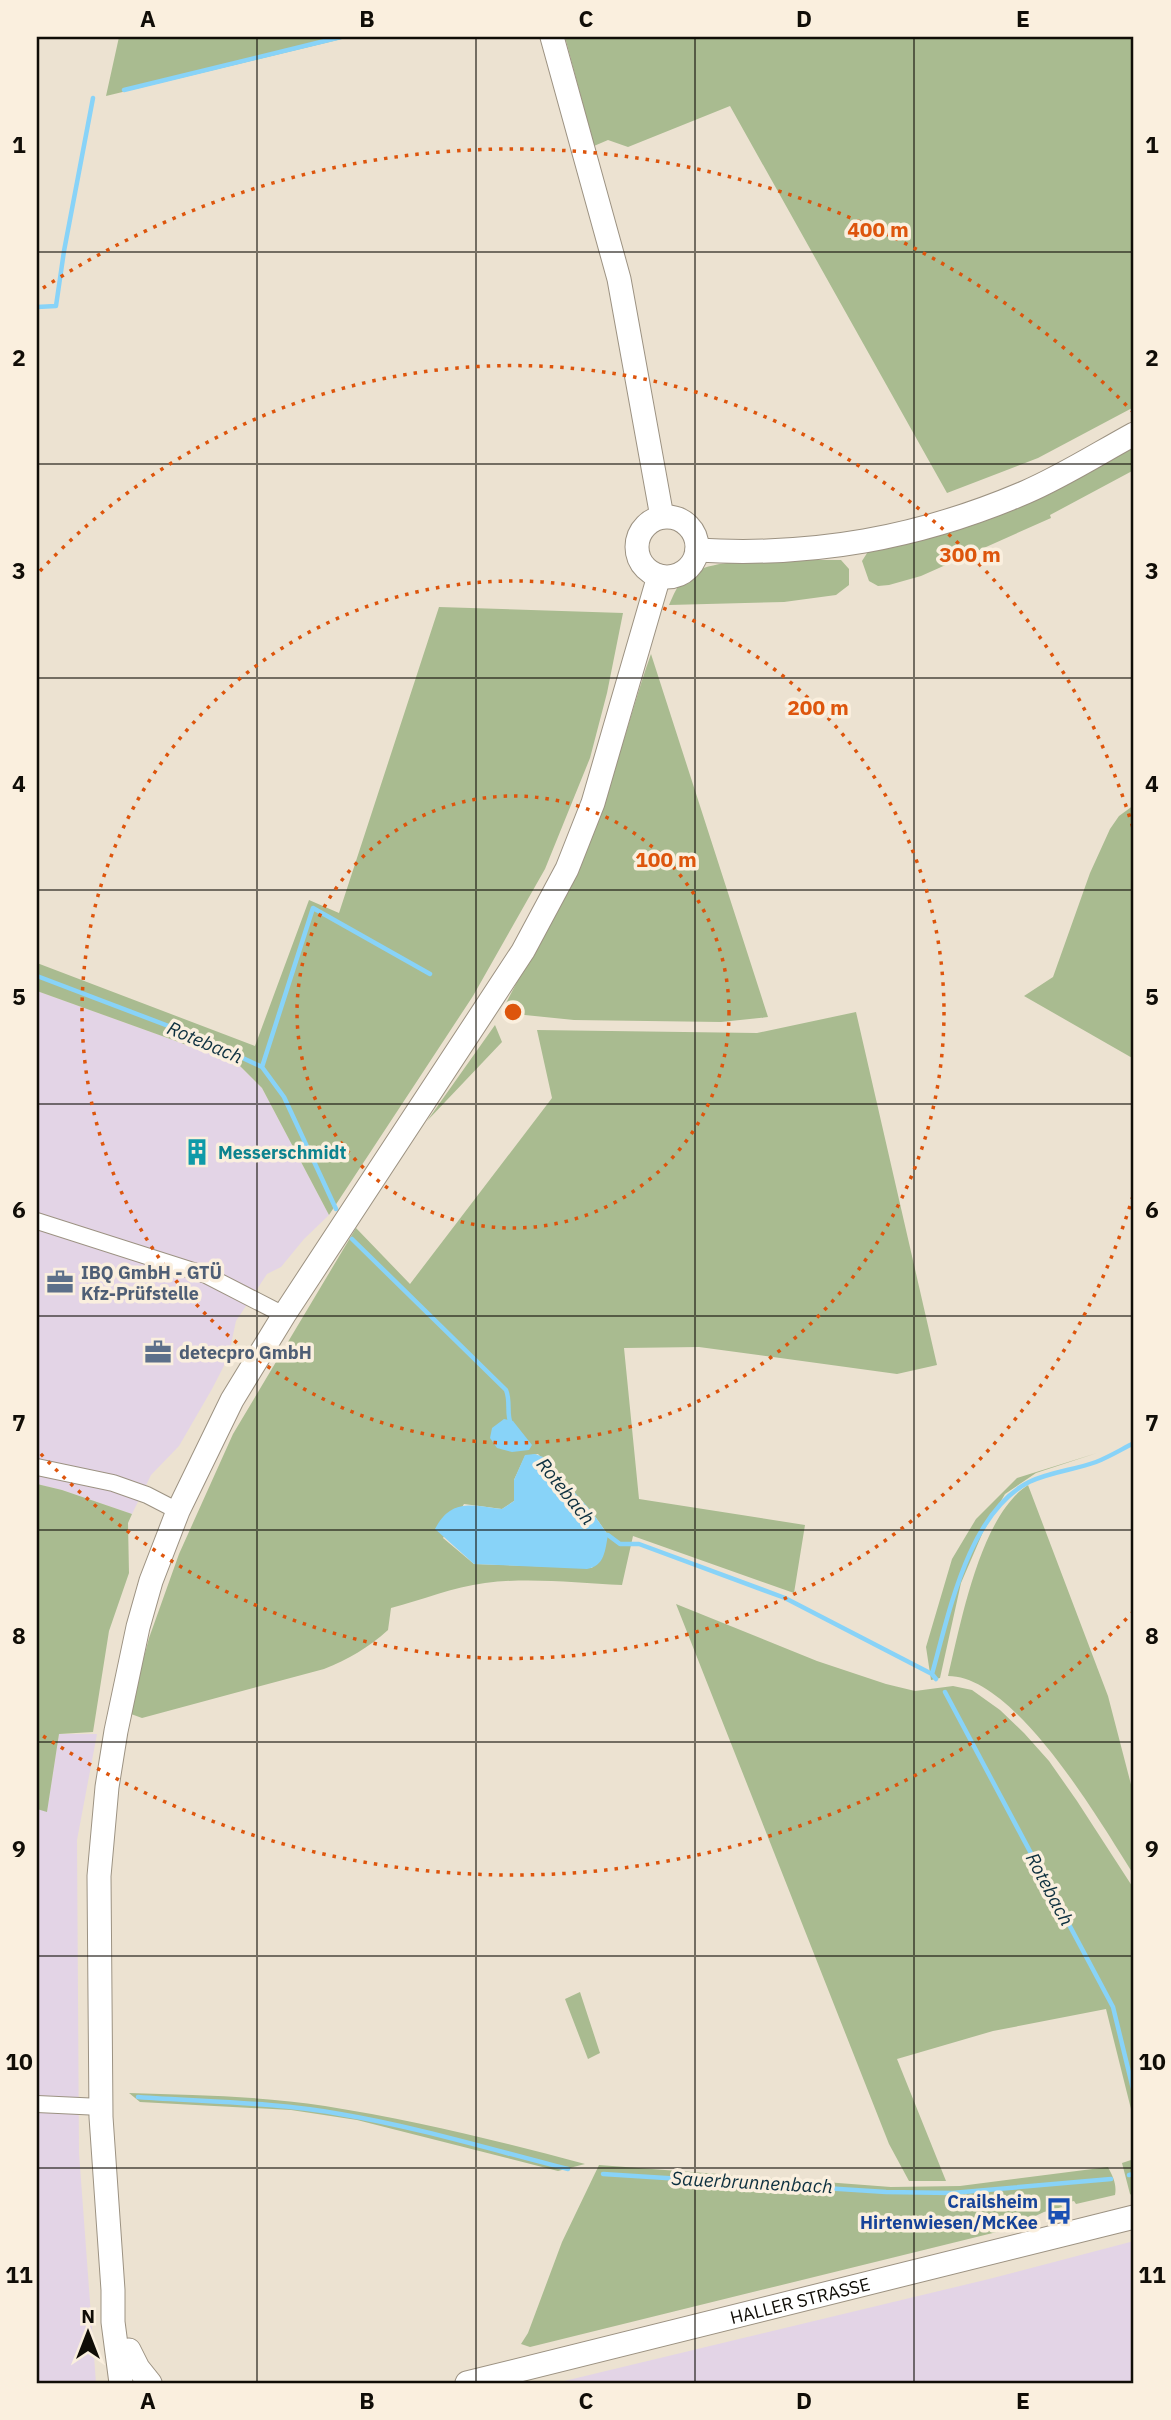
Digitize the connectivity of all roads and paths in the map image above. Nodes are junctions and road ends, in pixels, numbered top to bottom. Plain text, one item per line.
1 (552, 37) edge
2 (1134, 434) edge
3 (662, 517) junction
4 (697, 550) junction
5 (659, 576) junction
6 (37, 1221) edge
7 (284, 1315) junction
8 (37, 1467) edge
9 (178, 1511) junction
10 (37, 2104) edge
11 (101, 2107) junction
12 (1134, 2217) edge
13 (113, 2290) junction
14 (130, 2350) junction
15 (491, 2380) edge
16 (121, 2383) edge
17 (135, 2383) edge
18 (150, 2383) edge
19 (467, 2383) edge

1 - 3 main road
2 - 4 main road
3 - 4 main road
3 - 5 main road
4 - 5 main road
5 - 7 main road
6 - 7 street
7 - 9 main road
8 - 9 street
9 - 11 main road
10 - 11 street
11 - 13 main road
12 - 15 main road, HALLER STRASSE
13 - 14 main road
13 - 16 main road
14 - 17 main road
14 - 18 main road
15 - 19 main road, HALLER STRASSE

